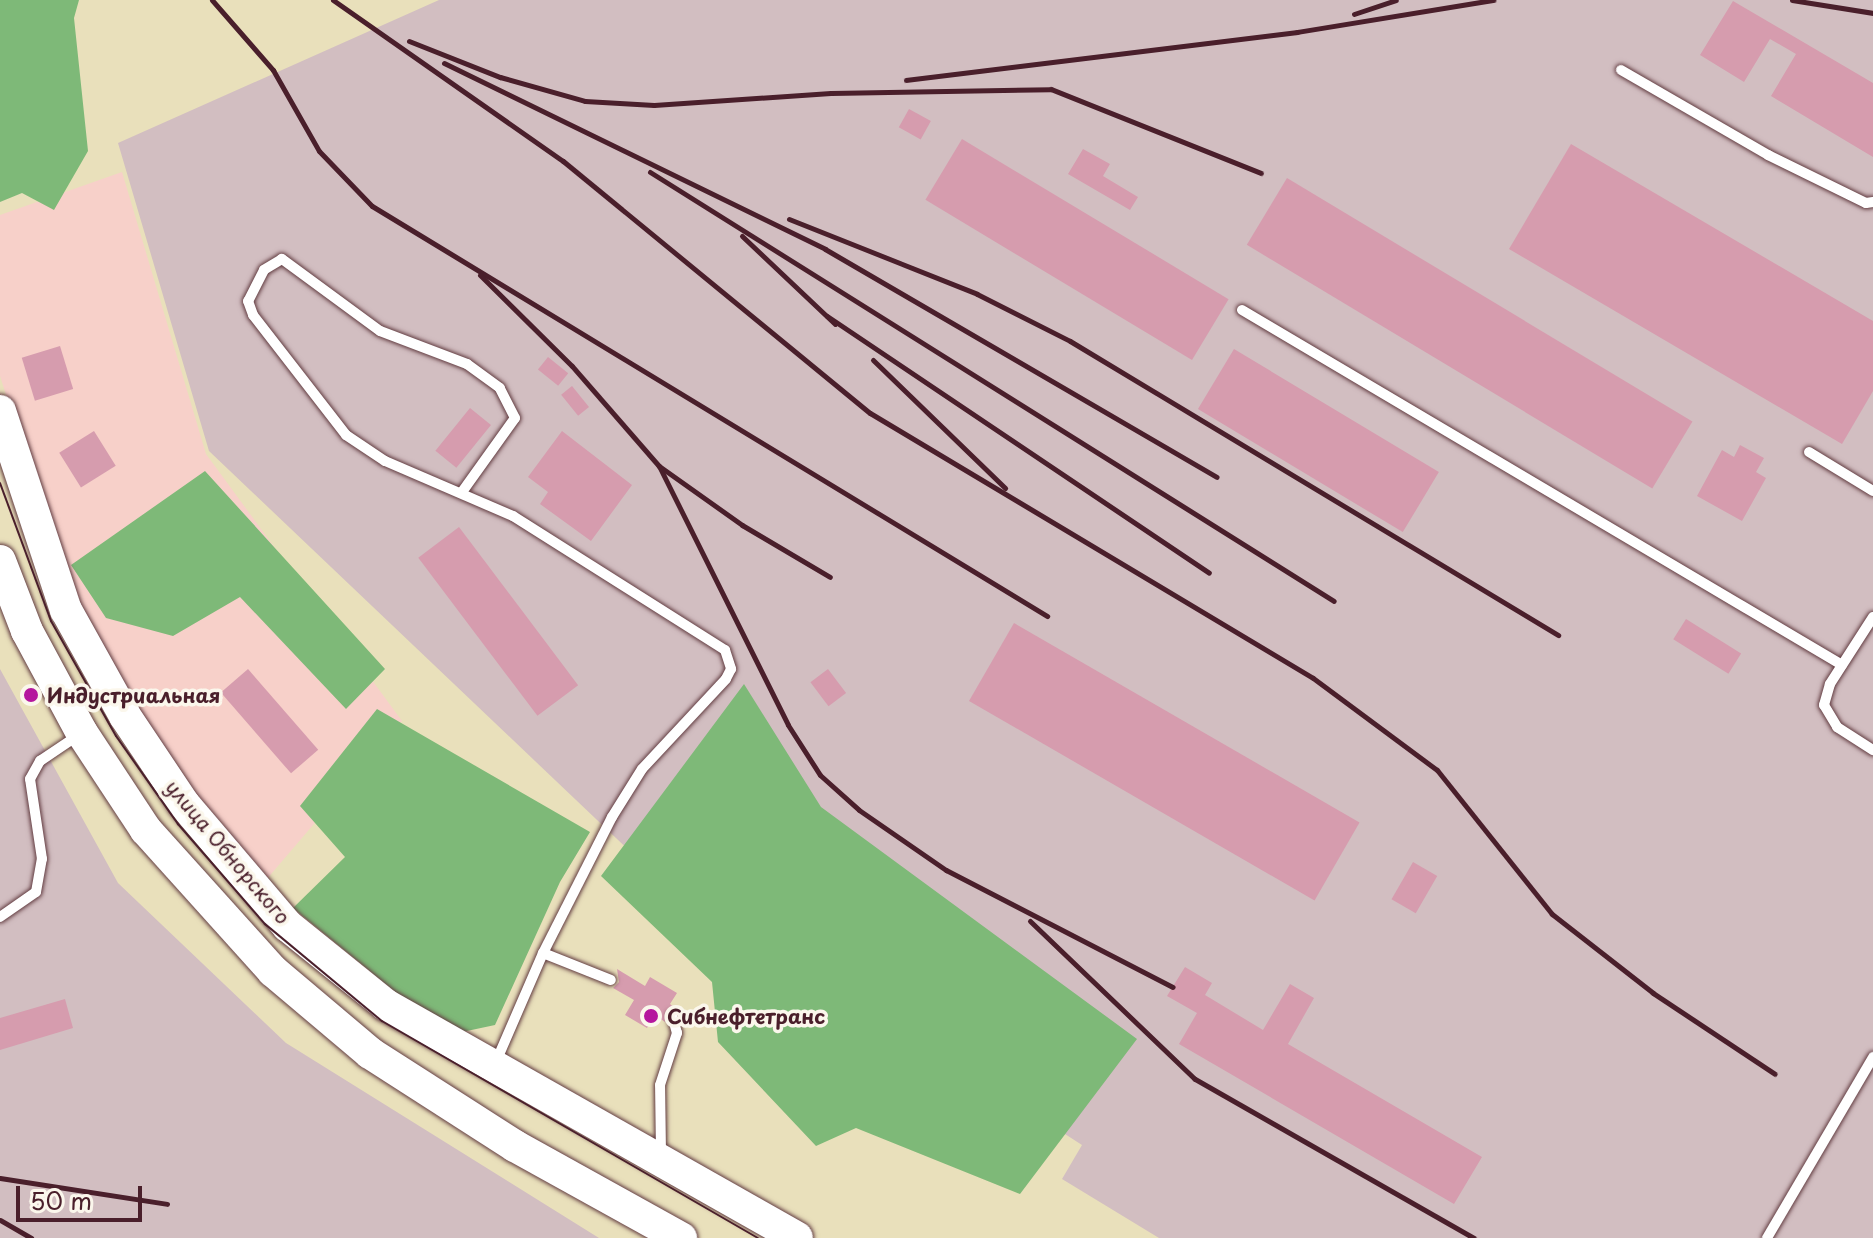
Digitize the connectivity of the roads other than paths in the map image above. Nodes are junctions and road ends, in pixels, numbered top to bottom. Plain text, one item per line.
1 (1621, 70) dead end
2 (1873, 202) edge
3 (1242, 310) dead end
4 (0, 411) edge
5 (1809, 452) dead end
6 (1873, 491) edge
7 (462, 492) junction
8 (0, 561) edge
9 (1873, 617) edge
10 (1842, 665) junction
11 (82, 733) junction
12 (1873, 750) edge
13 (0, 917) edge
14 (543, 953) junction
15 (611, 980) dead end
16 (672, 1016) dead end
17 (1873, 1057) edge
18 (492, 1067) junction
19 (1870, 1070) edge
20 (662, 1163) junction
21 (681, 1238) edge
22 (797, 1238) edge
23 (1767, 1238) edge

1 - 2 lane
3 - 10 lane
4 - 18 main road, улица Обнорского
5 - 6 lane
7 - 7 lane
7 - 14 lane
8 - 11 main road
9 - 10 lane
10 - 12 lane
11 - 13 lane
11 - 21 main road
14 - 15 lane
14 - 18 lane
16 - 20 lane
17 - 19 lane
18 - 20 main road, улица Обнорского
19 - 23 lane
20 - 22 main road, улица Обнорского

